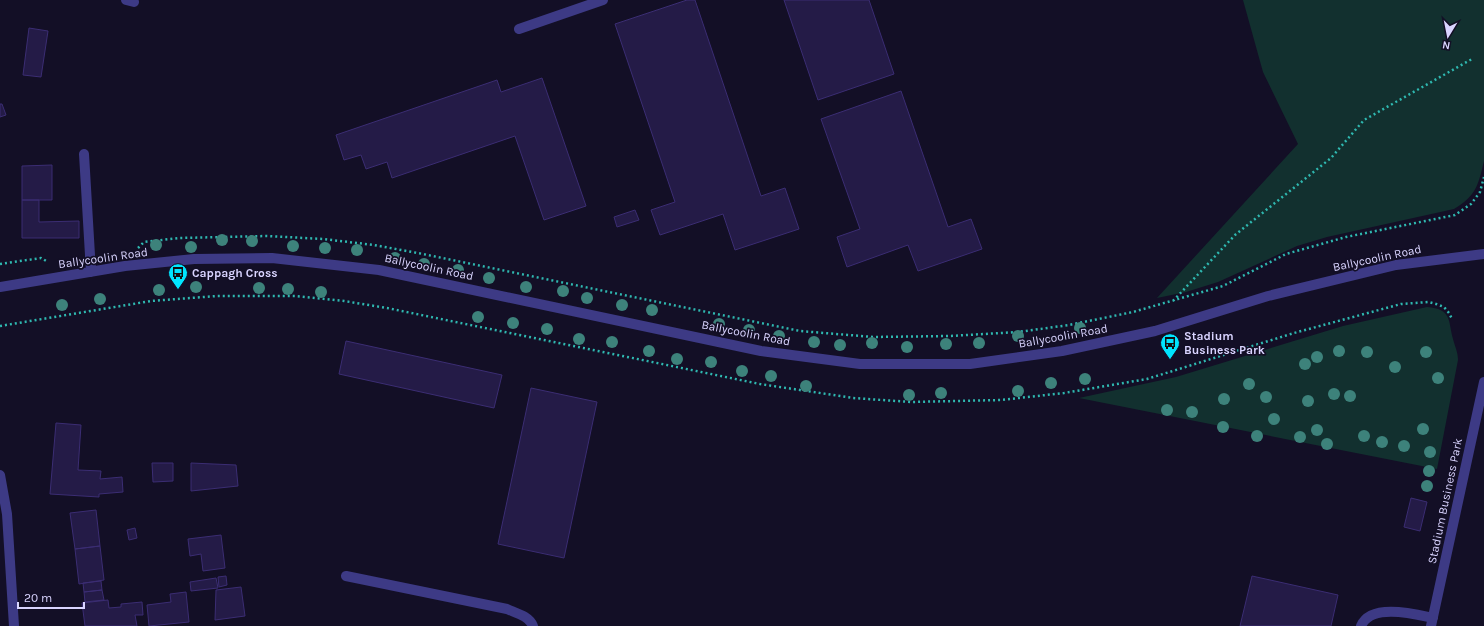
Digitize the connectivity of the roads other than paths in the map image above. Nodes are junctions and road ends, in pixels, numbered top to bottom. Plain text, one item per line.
1 (603, 0) edge
2 (519, 29) dead end
3 (84, 154) dead end
4 (1484, 254) edge
5 (91, 272) junction
6 (0, 287) edge
7 (1484, 382) edge
8 (0, 475) edge
9 (346, 576) dead end
10 (1432, 622) edge
11 (14, 626) edge
12 (533, 626) edge
13 (1361, 626) edge

1 - 2 street
3 - 5 street
4 - 5 street, Ballycoolin Road
5 - 6 street, Ballycoolin Road
7 - 10 street, Stadium Business Park
8 - 11 street
9 - 12 street
10 - 13 street

